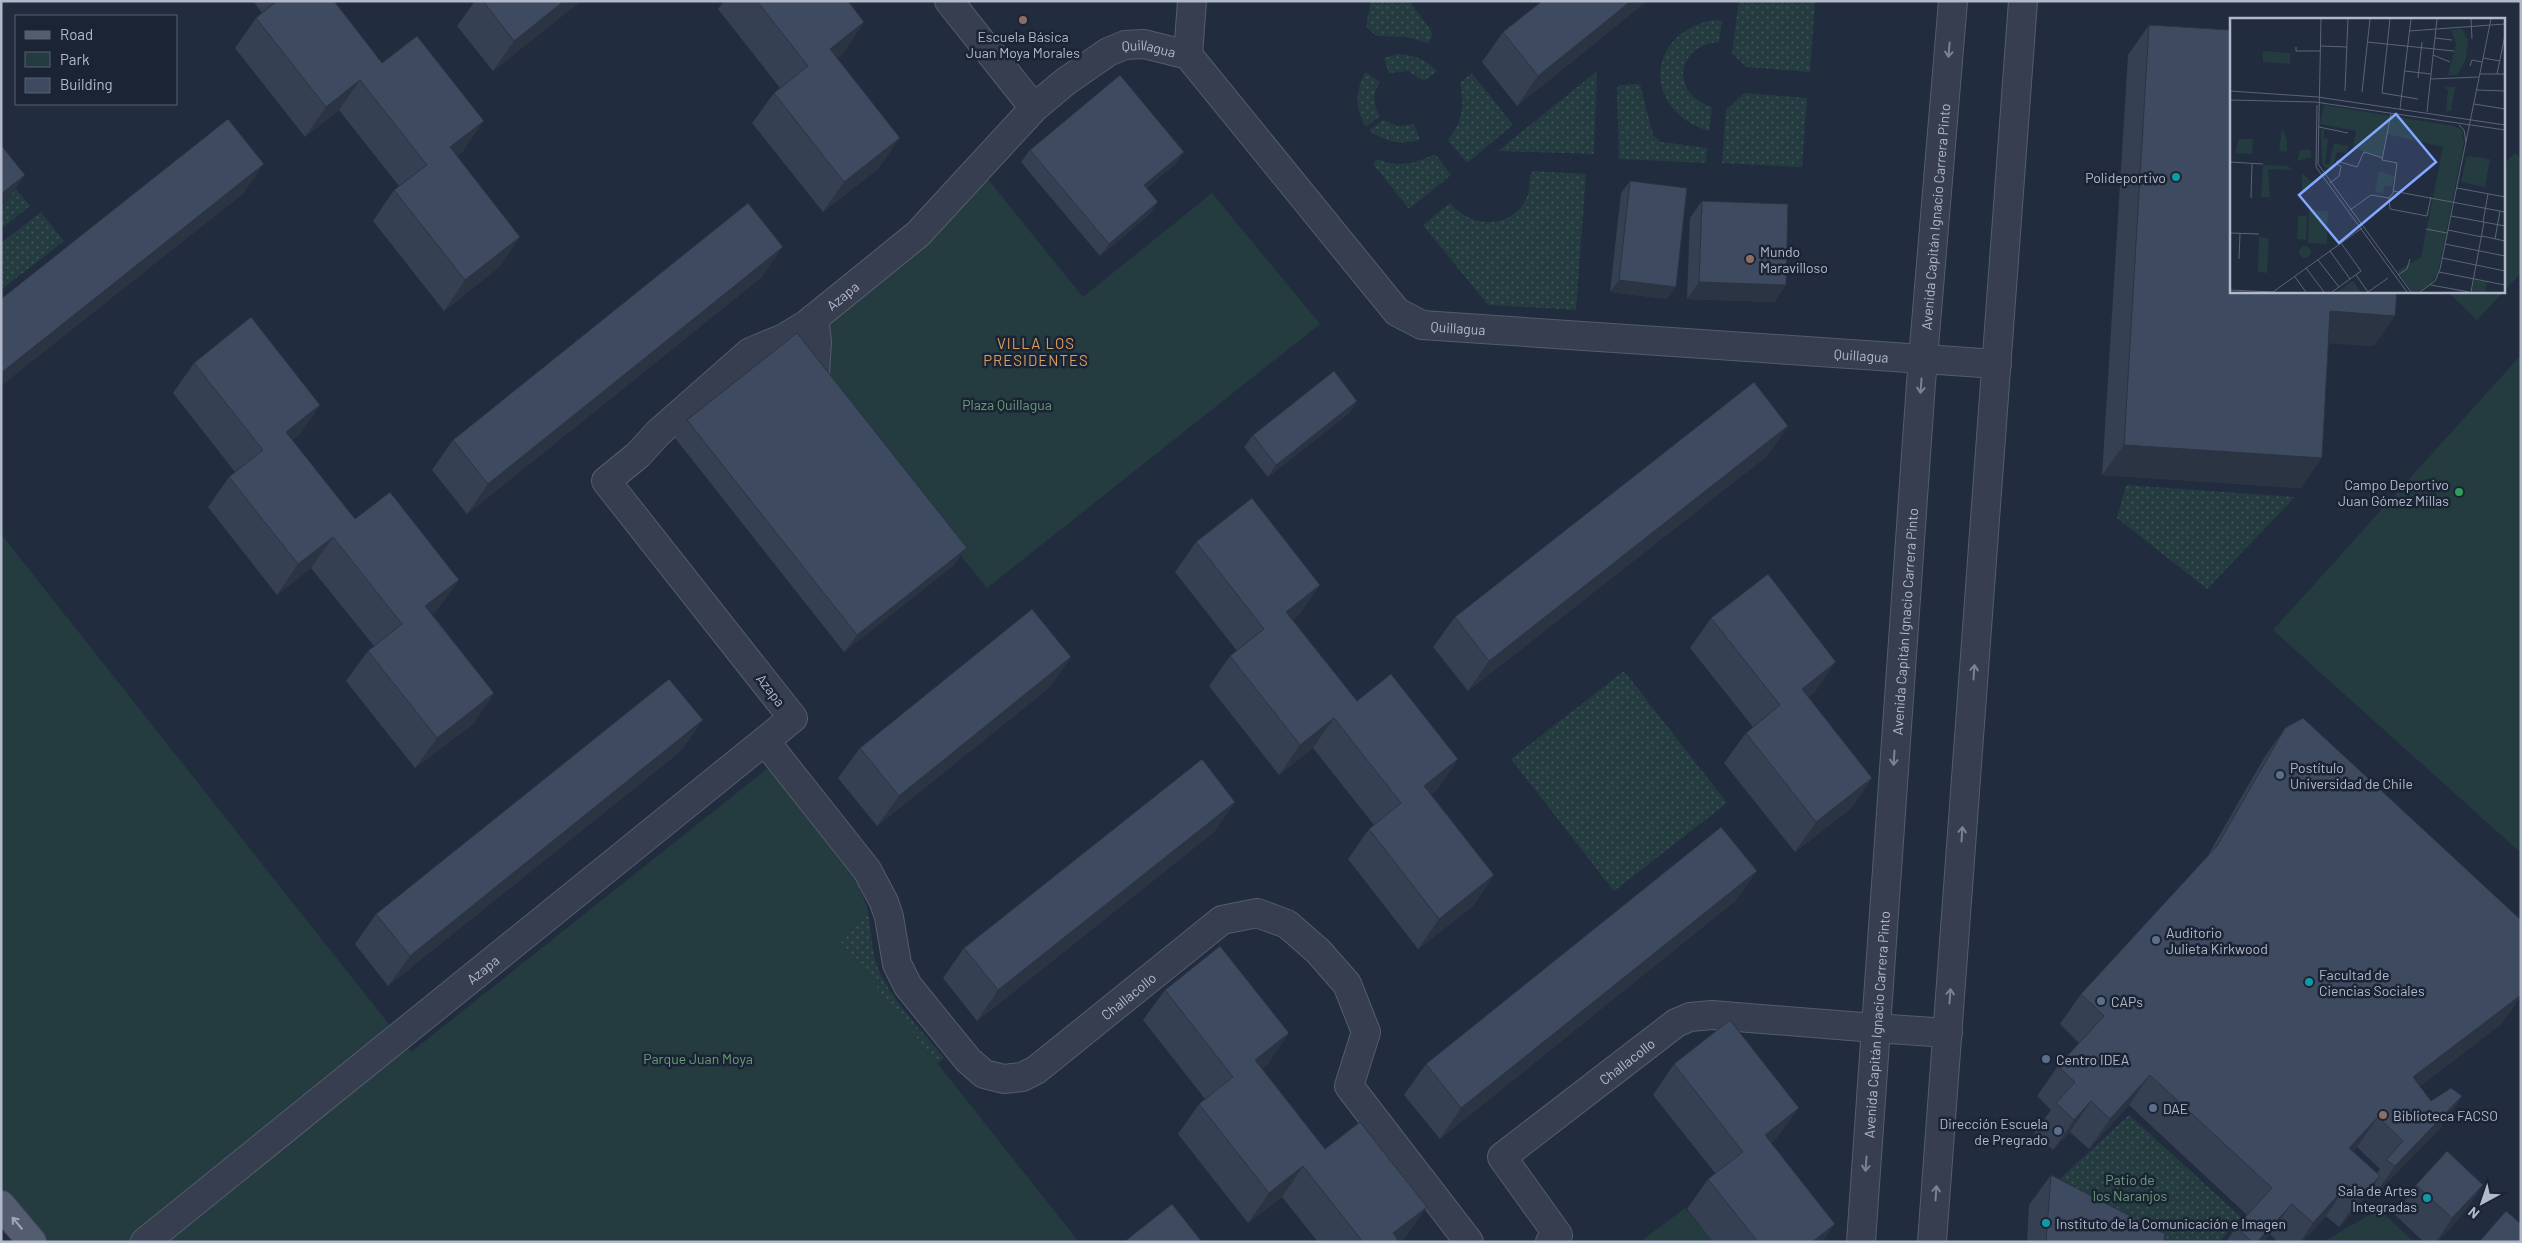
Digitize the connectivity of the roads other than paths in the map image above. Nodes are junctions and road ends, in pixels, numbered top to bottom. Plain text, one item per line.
1 (949, 1) edge
2 (1192, 1) edge
3 (1953, 1) edge
4 (2024, 1) edge
5 (1188, 56) junction
6 (1034, 108) junction
7 (814, 318) junction
8 (1923, 359) junction
9 (1997, 364) junction
10 (815, 375) edge
11 (765, 741) junction
12 (1874, 1028) junction
13 (1948, 1033) junction
14 (1, 1204) edge
15 (32, 1242) edge
16 (144, 1242) edge
17 (1469, 1242) edge
18 (1550, 1242) edge
19 (1861, 1242) edge
20 (1932, 1242) edge

1 - 6 street
2 - 5 street
3 -> 8 street, Avenida Capitán Ignacio Carrera Pinto
4 - 9 street
5 - 6 street, Quillagua
5 - 8 street, Quillagua
6 - 7 street, Azapa
7 - 10 street
7 - 11 street, Azapa
8 - 9 street, Quillagua
8 -> 12 street, Avenida Capitán Ignacio Carrera Pinto
13 -> 9 street
11 - 16 street, Azapa
11 - 17 street, Challacollo
12 - 13 street
12 - 18 street, Challacollo
12 -> 19 street, Avenida Capitán Ignacio Carrera Pinto
20 -> 13 street
15 -> 14 main road

